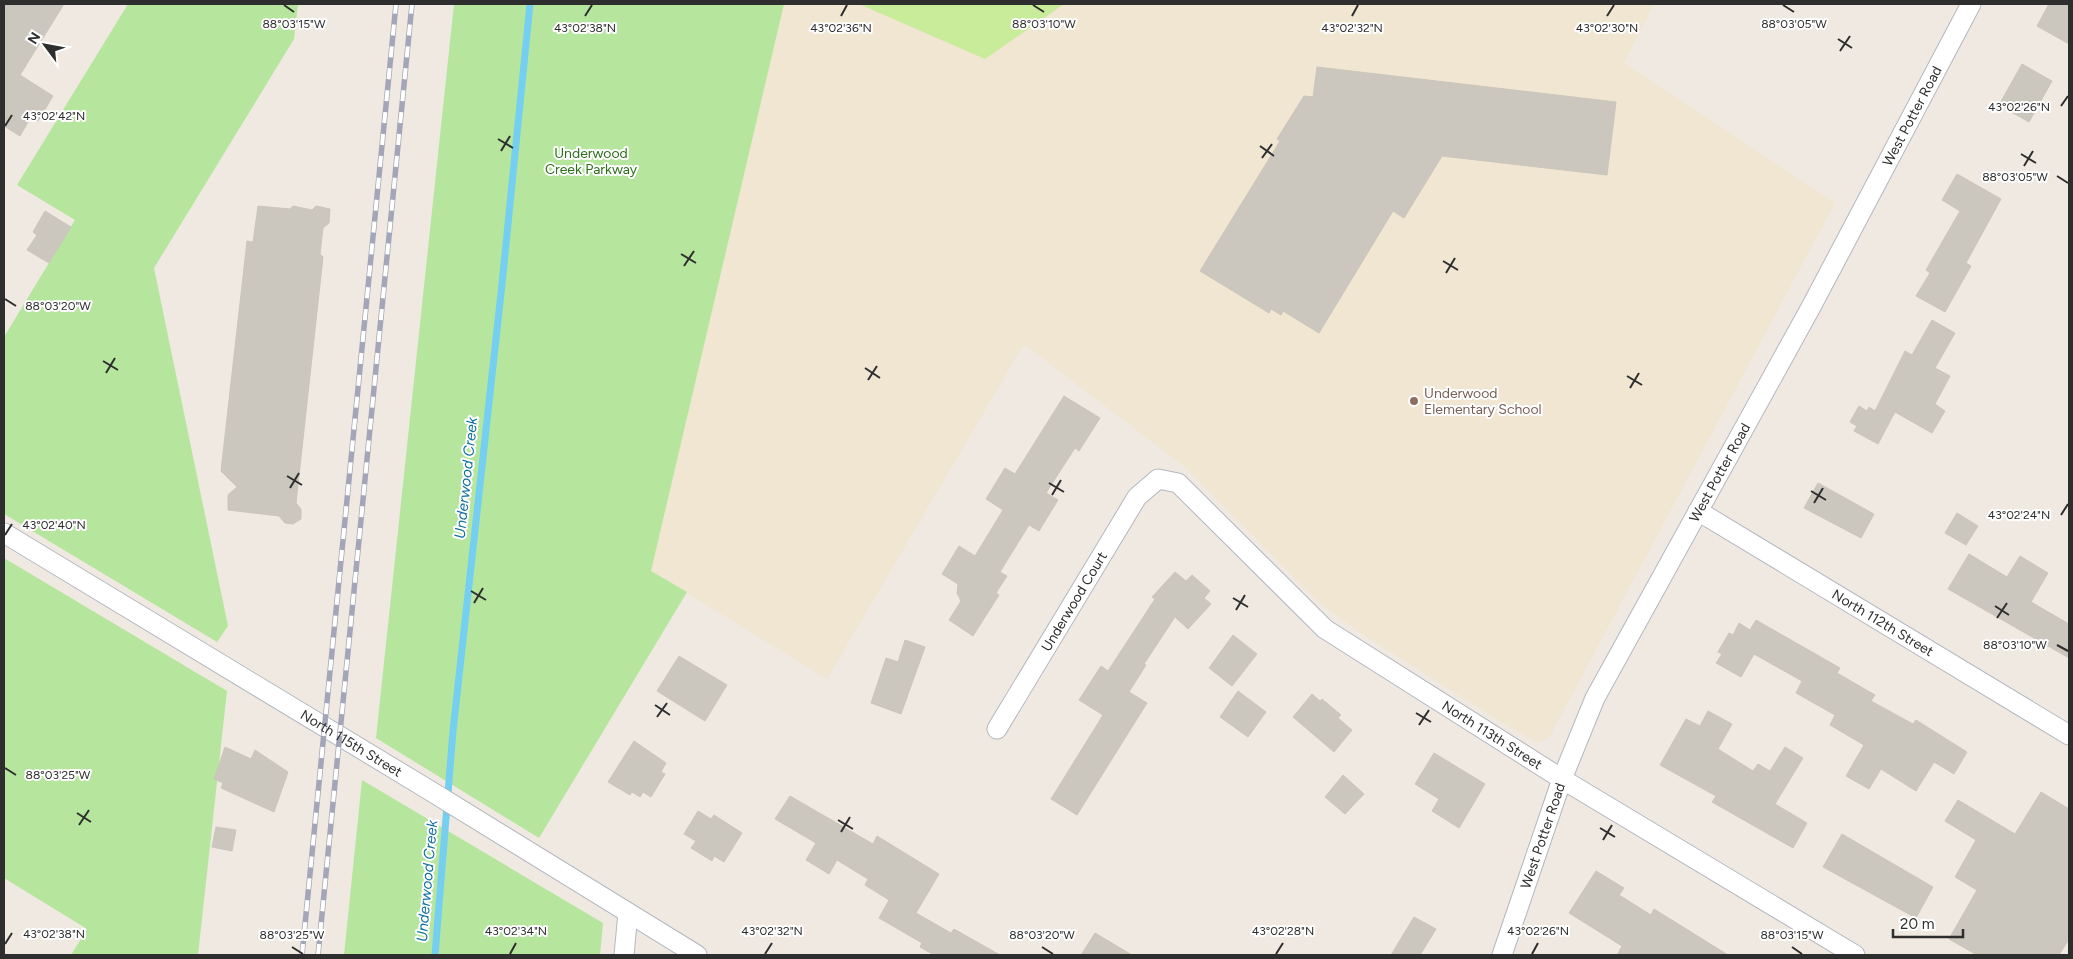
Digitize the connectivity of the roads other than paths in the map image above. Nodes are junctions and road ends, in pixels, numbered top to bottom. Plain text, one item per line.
1 (1971, 4) edge
2 (1158, 480) joint
3 (1698, 511) junction
4 (4, 534) edge
5 (997, 729) dead end
6 (2069, 735) edge
7 (1562, 779) junction
8 (628, 913) junction
9 (624, 955) edge
10 (697, 955) edge
11 (1502, 955) edge
12 (1855, 955) edge

1 - 3 street, West Potter Road
2 - 5 street, Underwood Court
2 - 7 street, North 113th Street
3 - 6 street, North 112th Street
3 - 7 street, West Potter Road
4 - 8 street, North 115th Street
7 - 11 street, West Potter Road
7 - 12 street, North 113th Street
8 - 9 street
8 - 10 street, North 115th Street

